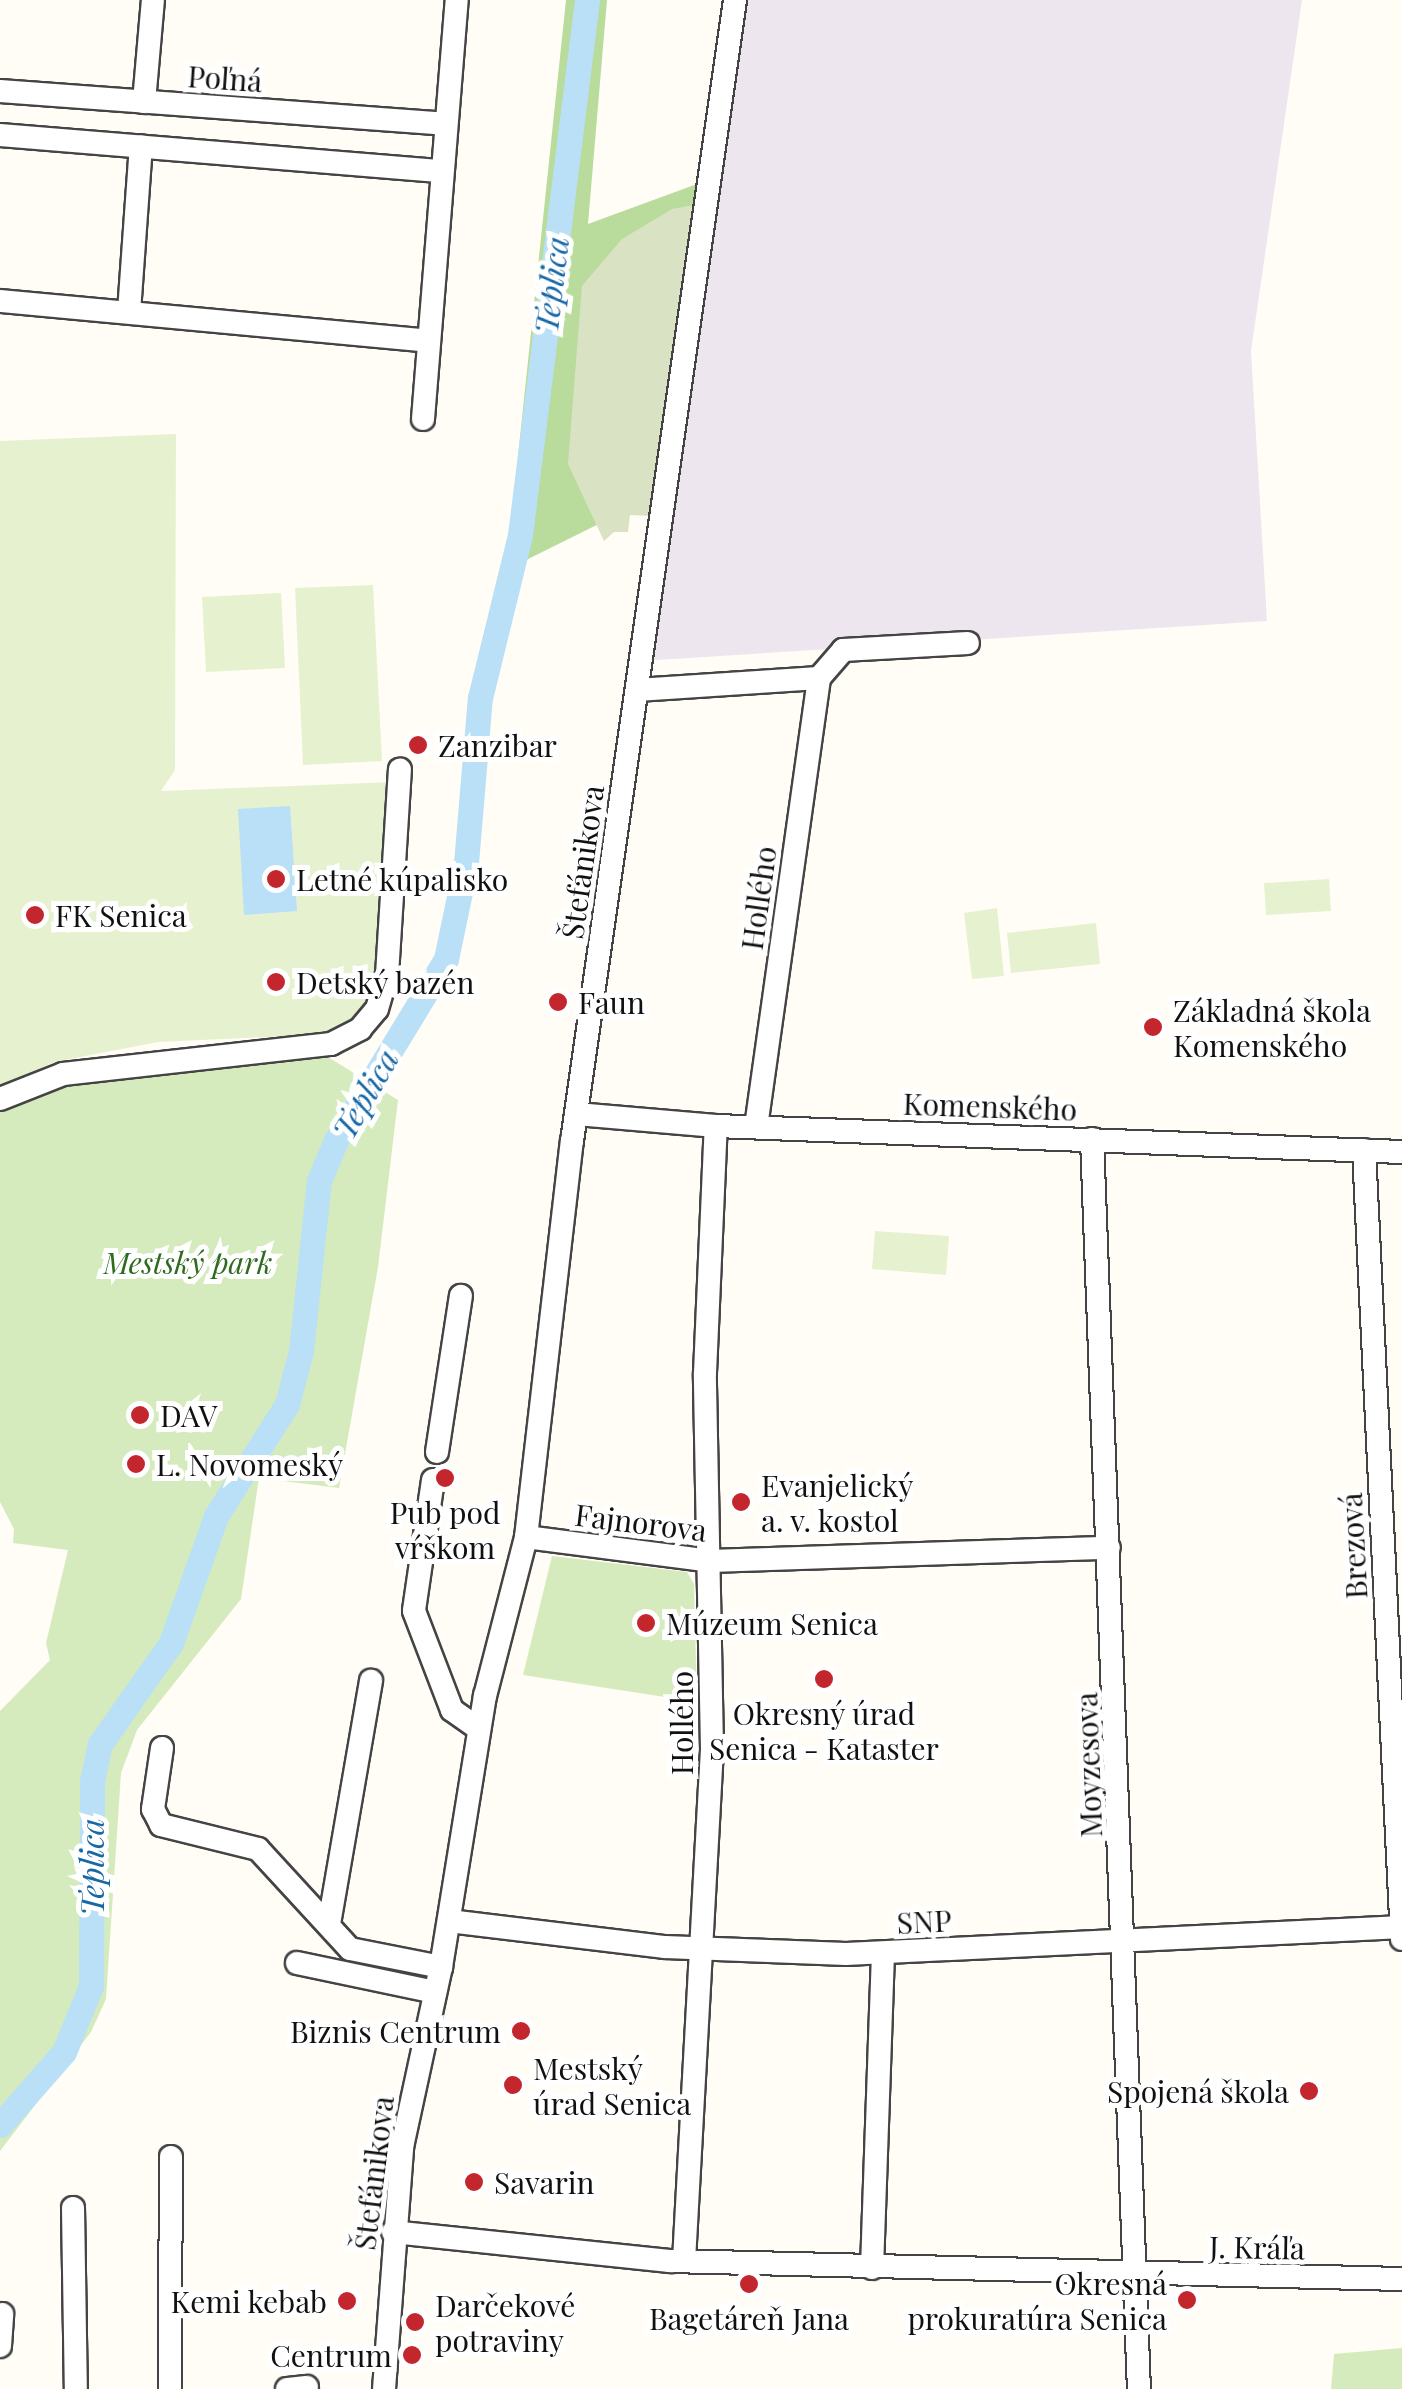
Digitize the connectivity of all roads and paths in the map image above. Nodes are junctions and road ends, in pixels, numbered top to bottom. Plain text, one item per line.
1 (153, 0) edge
2 (457, 0) edge
3 (735, 0) edge
4 (0, 91) edge
5 (144, 102) junction
6 (445, 124) junction
7 (0, 135) edge
8 (141, 146) junction
9 (442, 171) junction
10 (0, 302) edge
11 (129, 312) junction
12 (428, 341) junction
13 (423, 419) dead end
14 (968, 643) dead end
15 (819, 678) junction
16 (637, 690) junction
17 (400, 769) dead end
18 (0, 1099) edge
19 (576, 1114) junction
20 (716, 1126) junction
21 (756, 1127) junction
22 (1092, 1139) junction
23 (1364, 1150) junction
24 (1402, 1152) edge
25 (462, 1296) dead end
26 (437, 1452) dead end
27 (432, 1480) dead end
28 (526, 1537) junction
29 (1109, 1548) junction
30 (710, 1561) junction
31 (371, 1681) dead end
32 (479, 1729) junction
33 (162, 1748) dead end
34 (449, 1921) junction
35 (329, 1924) junction
36 (1402, 1927) edge
37 (1402, 1939) edge
38 (1125, 1941) junction
39 (698, 1950) junction
40 (883, 1953) junction
41 (298, 1963) dead end
42 (441, 1968) junction
43 (436, 1992) junction
44 (171, 2157) dead end
45 (73, 2208) dead end
46 (393, 2232) junction
47 (684, 2261) junction
48 (872, 2268) junction
49 (1139, 2276) junction
50 (1402, 2279) edge
51 (2, 2314) edge
52 (0, 2346) edge
53 (76, 2389) edge
54 (170, 2389) edge
55 (384, 2389) edge
56 (1139, 2389) edge

1 - 5 street
2 - 6 street
3 - 16 street, Štefánikova
4 - 5 street, Poľná
5 - 6 street, Poľná
6 - 9 street
7 - 8 street
8 - 9 street
8 - 11 street
9 - 12 street
10 - 11 street
11 - 12 street
12 - 13 street
14 - 15 street
15 - 16 street
15 - 21 street, Hollého
16 - 19 street, Štefánikova
17 - 18 street
19 - 20 street, Komenského
19 - 28 street, Štefánikova
20 - 21 street, Komenského
20 - 30 street, Hollého
21 - 22 street, Komenského
22 - 23 street, Komenského
22 - 29 street, Moyzesova
23 - 24 street, Komenského
23 - 36 street, Brezová
25 - 26 street
27 - 32 street
28 - 30 street, Fajnorova
28 - 32 street, Štefánikova
29 - 30 street, Fajnorova
29 - 38 street, Moyzesova
30 - 39 street, Hollého
31 - 35 street
32 - 34 street, Štefánikova
33 - 35 street
34 - 39 street, SNP
34 - 42 street, Štefánikova
35 - 42 street
36 - 37 street, Brezová
36 - 38 street, SNP
38 - 40 street, SNP
38 - 49 street, Moyzesova
39 - 40 street, SNP
39 - 47 street, Hollého
40 - 48 street
41 - 43 street
42 - 43 street, Štefánikova
43 - 46 street, Štefánikova
44 - 54 street
45 - 53 street
46 - 47 street, J. Kráľa
46 - 55 street, Štefánikova
47 - 48 street, J. Kráľa
48 - 49 street, J. Kráľa
49 - 50 street, J. Kráľa
49 - 56 street, Moyzesova
51 - 52 street

